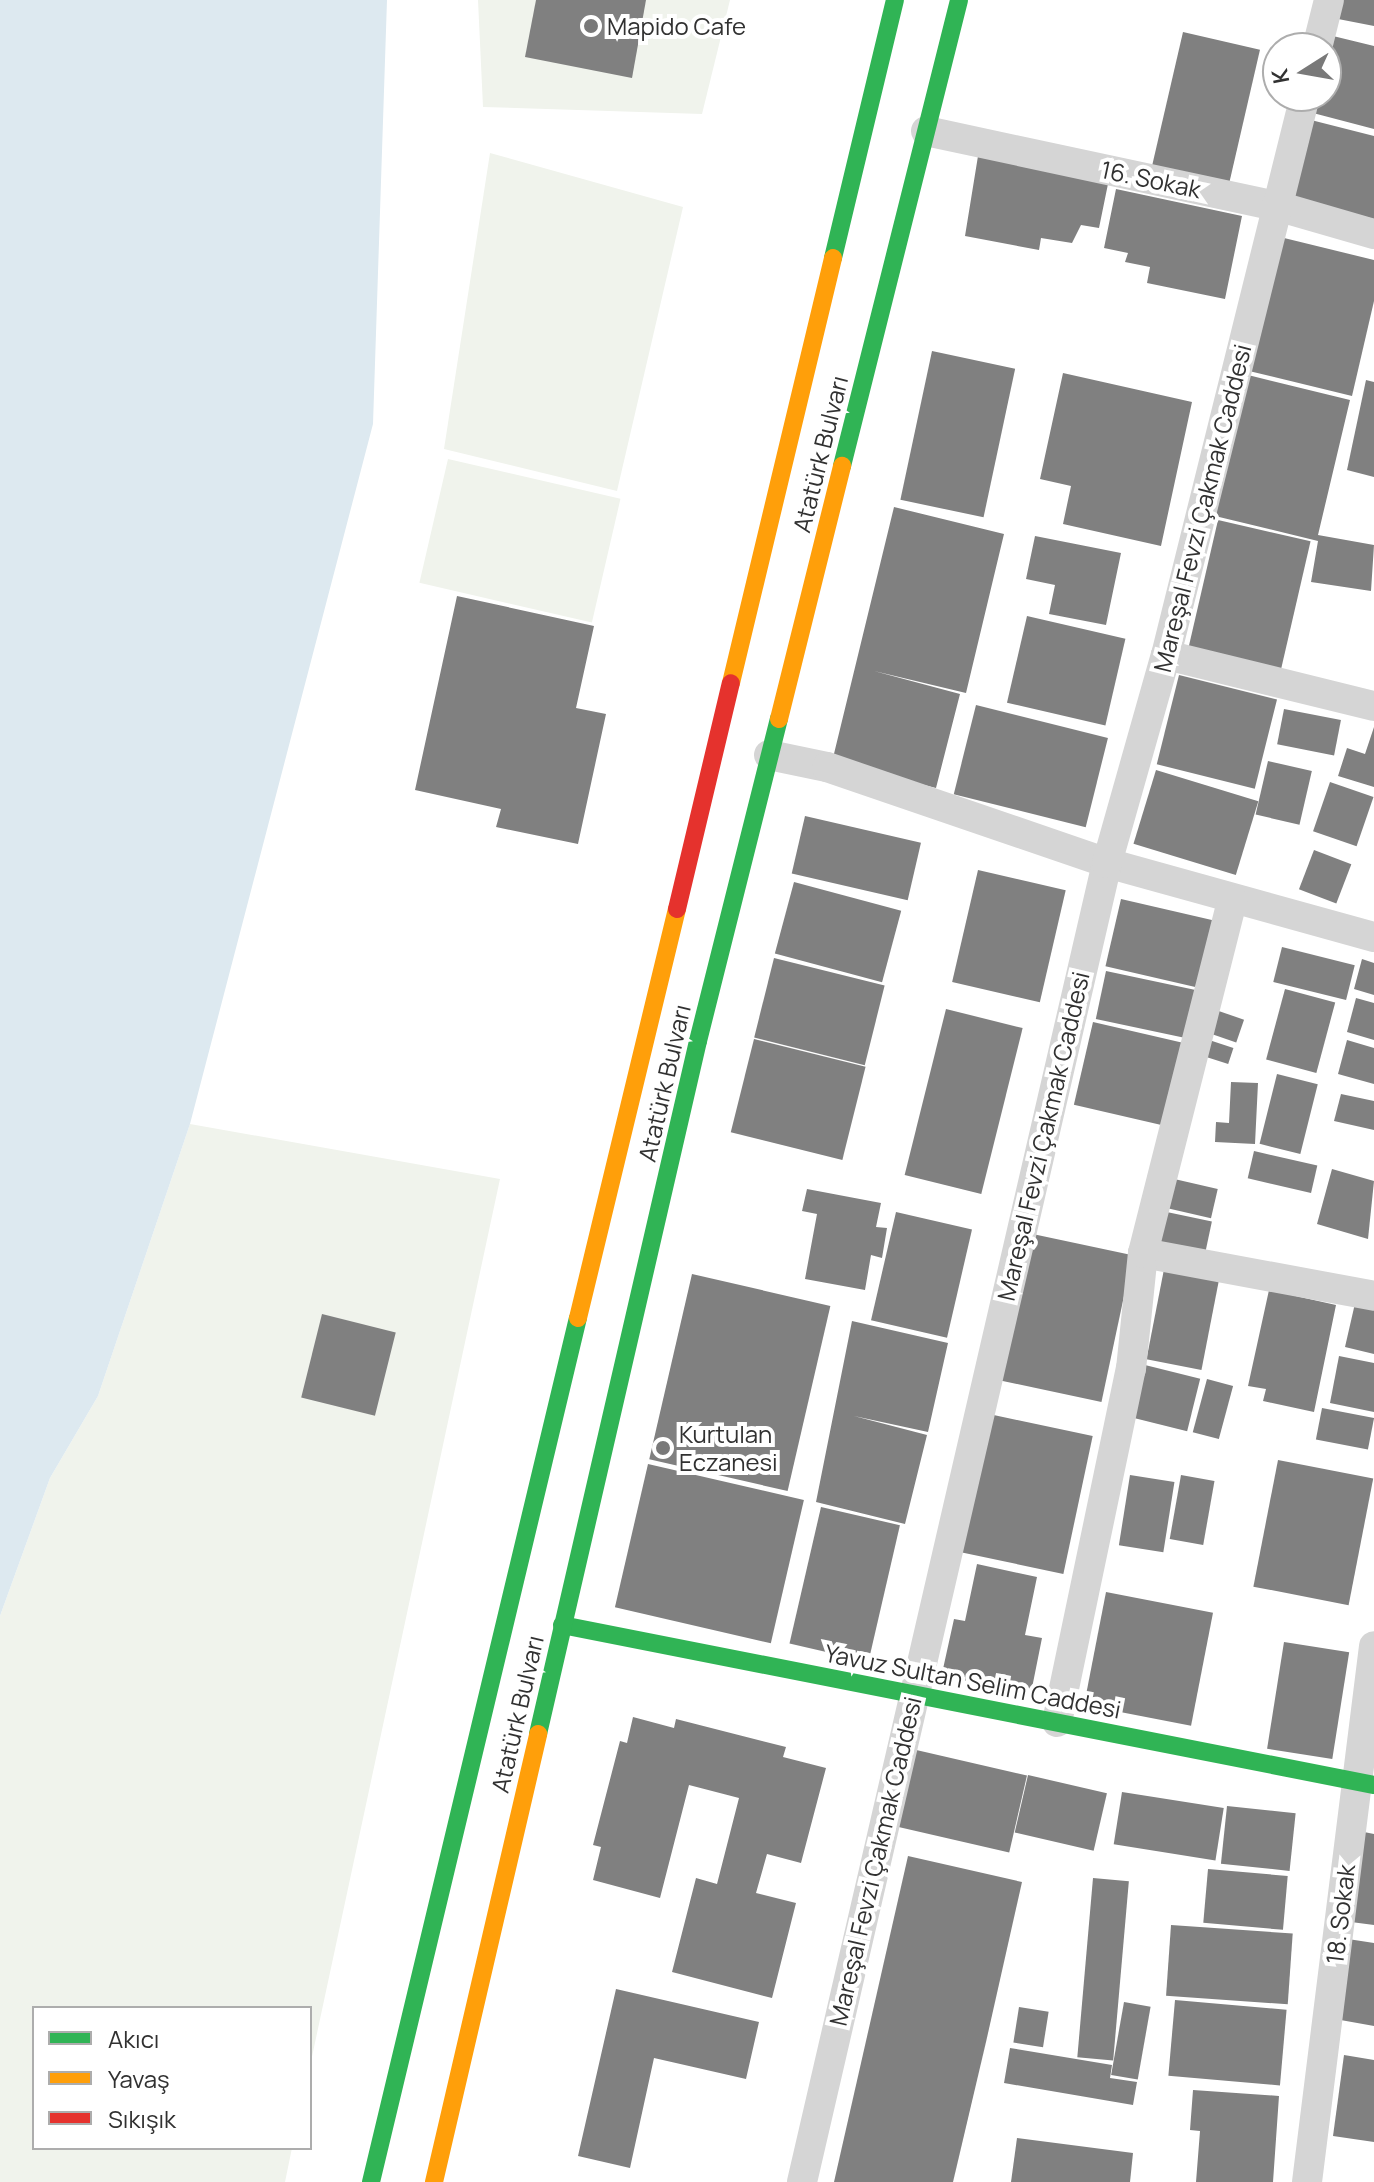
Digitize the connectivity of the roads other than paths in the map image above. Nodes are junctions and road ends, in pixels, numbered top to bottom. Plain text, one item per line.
1 (895, 0) edge
2 (959, 0) edge
3 (1329, 0) edge
4 (1321, 32) edge
5 (1301, 112) edge
6 (926, 131) junction
7 (1277, 206) junction
8 (1374, 234) edge
9 (1166, 655) junction
10 (1374, 706) edge
11 (769, 755) junction
12 (1107, 863) junction
13 (1232, 900) junction
14 (1374, 937) edge
15 (1143, 1253) junction
16 (1374, 1296) edge
17 (562, 1625) junction
18 (1374, 1646) edge
19 (912, 1694) junction
20 (1057, 1722) junction
21 (1365, 1783) edge
22 (371, 2182) edge
23 (434, 2182) edge
24 (802, 2182) edge
25 (1307, 2182) edge

1 - 22 street, Atatürk Bulvarı
2 - 6 street, Atatürk Bulvarı
3 - 4 street
5 - 7 street, Mareşal Fevzi Çakmak Caddesi
6 - 7 street, 16. Sokak
6 - 11 street, Atatürk Bulvarı
7 - 8 street, 16. Sokak
7 - 9 street, Mareşal Fevzi Çakmak Caddesi
9 - 10 street
9 - 12 street, Mareşal Fevzi Çakmak Caddesi
11 - 12 street
11 - 17 street, Atatürk Bulvarı
12 - 13 street
12 - 19 street, Mareşal Fevzi Çakmak Caddesi
13 - 14 street
13 - 15 street
15 - 16 street
15 - 20 street
17 - 19 street, Yavuz Sultan Selim Caddesi
17 - 23 street, Atatürk Bulvarı
18 - 21 street, 18. Sokak
19 - 20 street, Yavuz Sultan Selim Caddesi
19 - 24 street, Mareşal Fevzi Çakmak Caddesi
20 - 21 street, Yavuz Sultan Selim Caddesi
21 - 25 street, 18. Sokak

